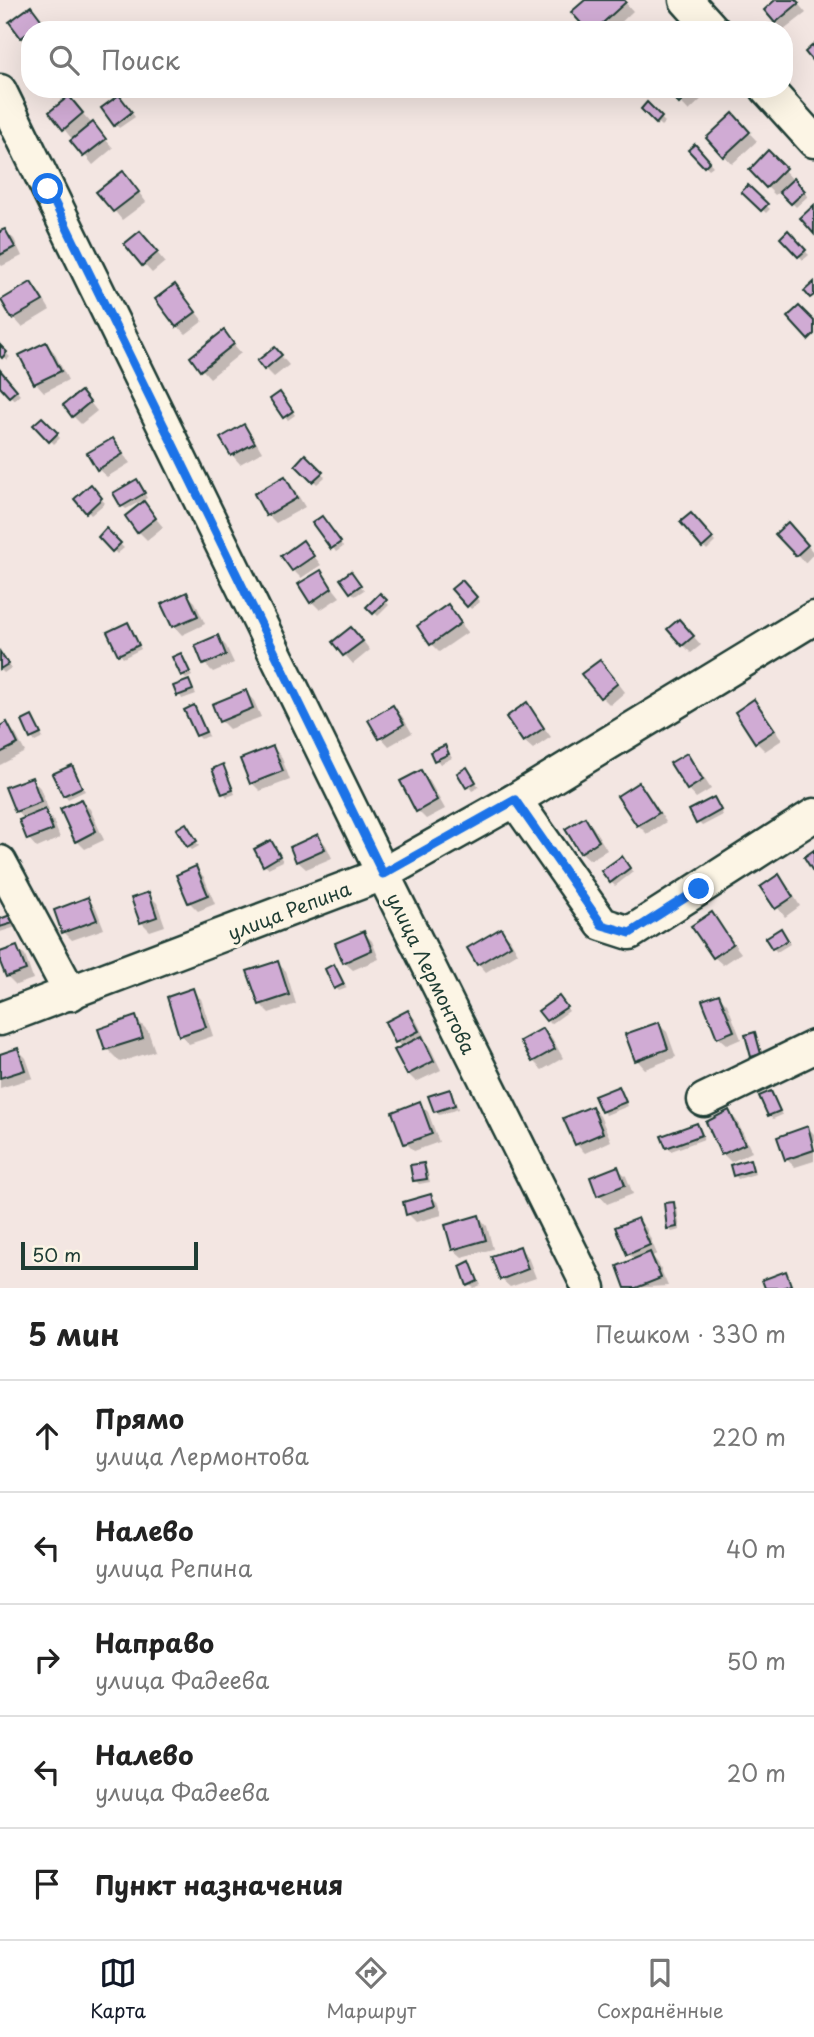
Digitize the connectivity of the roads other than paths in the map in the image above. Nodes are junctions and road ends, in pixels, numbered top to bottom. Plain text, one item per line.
1 (0, 91) edge
2 (775, 98) edge
3 (814, 141) edge
4 (814, 618) edge
5 (515, 800) junction
6 (814, 815) edge
7 (0, 862) edge
8 (383, 874) junction
9 (71, 994) junction
10 (0, 1020) edge
11 (814, 1047) edge
12 (704, 1100) dead end
13 (589, 1288) edge

1 - 8 street, улица Лермонтова
2 - 3 street
4 - 5 street, улица Репина
5 - 6 street
5 - 8 street, улица Репина
7 - 9 street
8 - 9 street, улица Репина
8 - 13 street, улица Лермонтова
9 - 10 street, улица Репина
11 - 12 street

